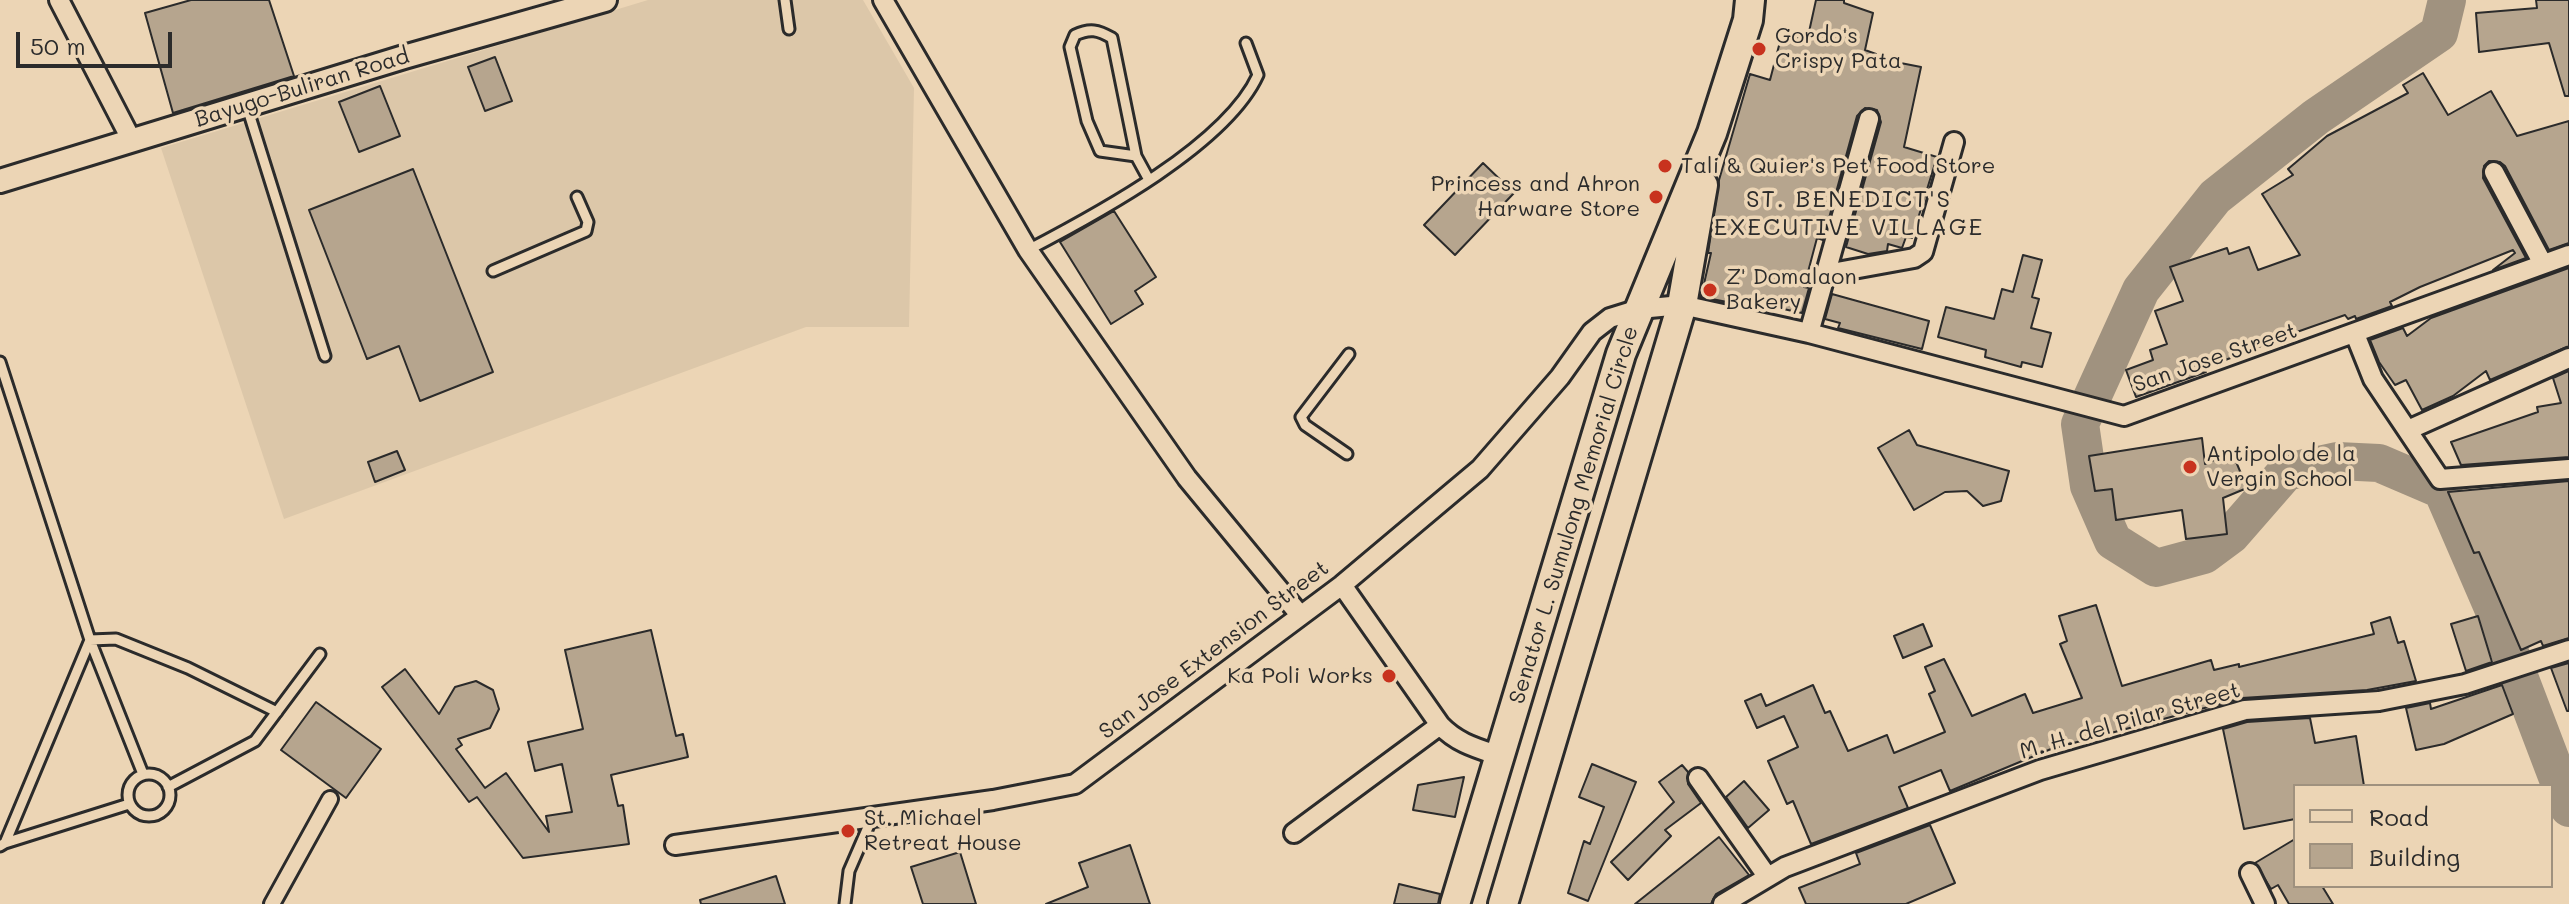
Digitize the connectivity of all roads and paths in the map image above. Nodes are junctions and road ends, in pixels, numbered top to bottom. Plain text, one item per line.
1 (59, 0) edge
2 (605, 0) edge
3 (785, 0) edge
4 (883, 0) edge
5 (1750, 0) edge
6 (789, 29) dead end
7 (1246, 43) dead end
8 (247, 105) junction
9 (1869, 119) dead end
10 (1712, 133) junction
11 (132, 141) junction
12 (1954, 142) dead end
13 (1136, 156) junction
14 (2494, 172) dead end
15 (1148, 178) junction
16 (0, 181) edge
17 (577, 197) dead end
18 (1028, 250) junction
19 (2569, 255) edge
20 (2543, 264) junction
21 (493, 271) dead end
22 (1826, 274) junction
23 (1682, 305) junction
24 (1639, 309) junction
25 (1809, 333) junction
26 (2355, 334) junction
27 (1349, 354) dead end
28 (325, 356) dead end
29 (2569, 358) edge
30 (0, 362) edge
31 (2408, 430) junction
32 (1347, 454) dead end
33 (2569, 469) edge
34 (1342, 585) junction
35 (1300, 615) junction
36 (90, 640) junction
37 (2569, 650) edge
38 (320, 654) dead end
39 (277, 712) junction
40 (1440, 725) junction
41 (1500, 756) junction
42 (143, 774) junction
43 (1698, 778) dead end
44 (168, 787) junction
45 (330, 799) dead end
46 (129, 804) junction
47 (872, 818) junction
48 (1294, 833) dead end
49 (3, 845) edge
50 (675, 845) dead end
51 (2250, 873) dead end
52 (1767, 876) junction
53 (272, 904) edge
54 (845, 904) edge
55 (1455, 904) edge
56 (1503, 904) edge
57 (1723, 904) edge
58 (2265, 904) edge

1 - 11 street
2 - 8 street, Bayugo-Buliran Road
3 - 6 lane
4 - 18 street
5 - 10 main road, Senator L. Sumulong Memorial Circle
7 - 15 lane
8 - 11 street, Bayugo-Buliran Road
8 - 28 lane
9 - 22 street
10 - 23 main road, Senator L. Sumulong Memorial Circle
10 - 24 main road, Senator L. Sumulong Memorial Circle
11 - 16 street, Bayugo-Buliran Road
12 - 22 street
13 - 13 lane
13 - 15 lane
14 - 20 street
15 - 18 lane
17 - 21 lane
18 - 35 street
19 - 20 street, San Jose Street
20 - 26 street, San Jose Street
22 - 25 street
23 - 24 street, San Jose Extension Street
23 - 25 street, San Jose Street
23 - 56 main road, Senator L. Sumulong Memorial Circle
24 - 34 street, San Jose Extension Street
24 - 41 main road, Senator L. Sumulong Memorial Circle
25 - 26 street, San Jose Street
26 - 31 street
27 - 32 lane
29 - 31 street
30 - 36 lane
31 - 33 street
34 - 35 street, San Jose Extension Street
34 - 40 street
35 - 47 street, San Jose Extension Street
36 - 39 lane
36 - 42 lane
36 - 49 lane
37 - 52 street, M. H. del Pilar Street
38 - 39 lane
39 - 44 lane
40 - 41 street
40 - 48 street
41 - 55 main road, Senator L. Sumulong Memorial Circle
42 - 44 lane
42 - 46 lane
43 - 52 street
44 - 46 lane
45 - 53 street
46 - 49 lane
47 - 50 street, San Jose Extension Street
47 - 54 lane
51 - 58 street
52 - 57 street, M. H. del Pilar Street

